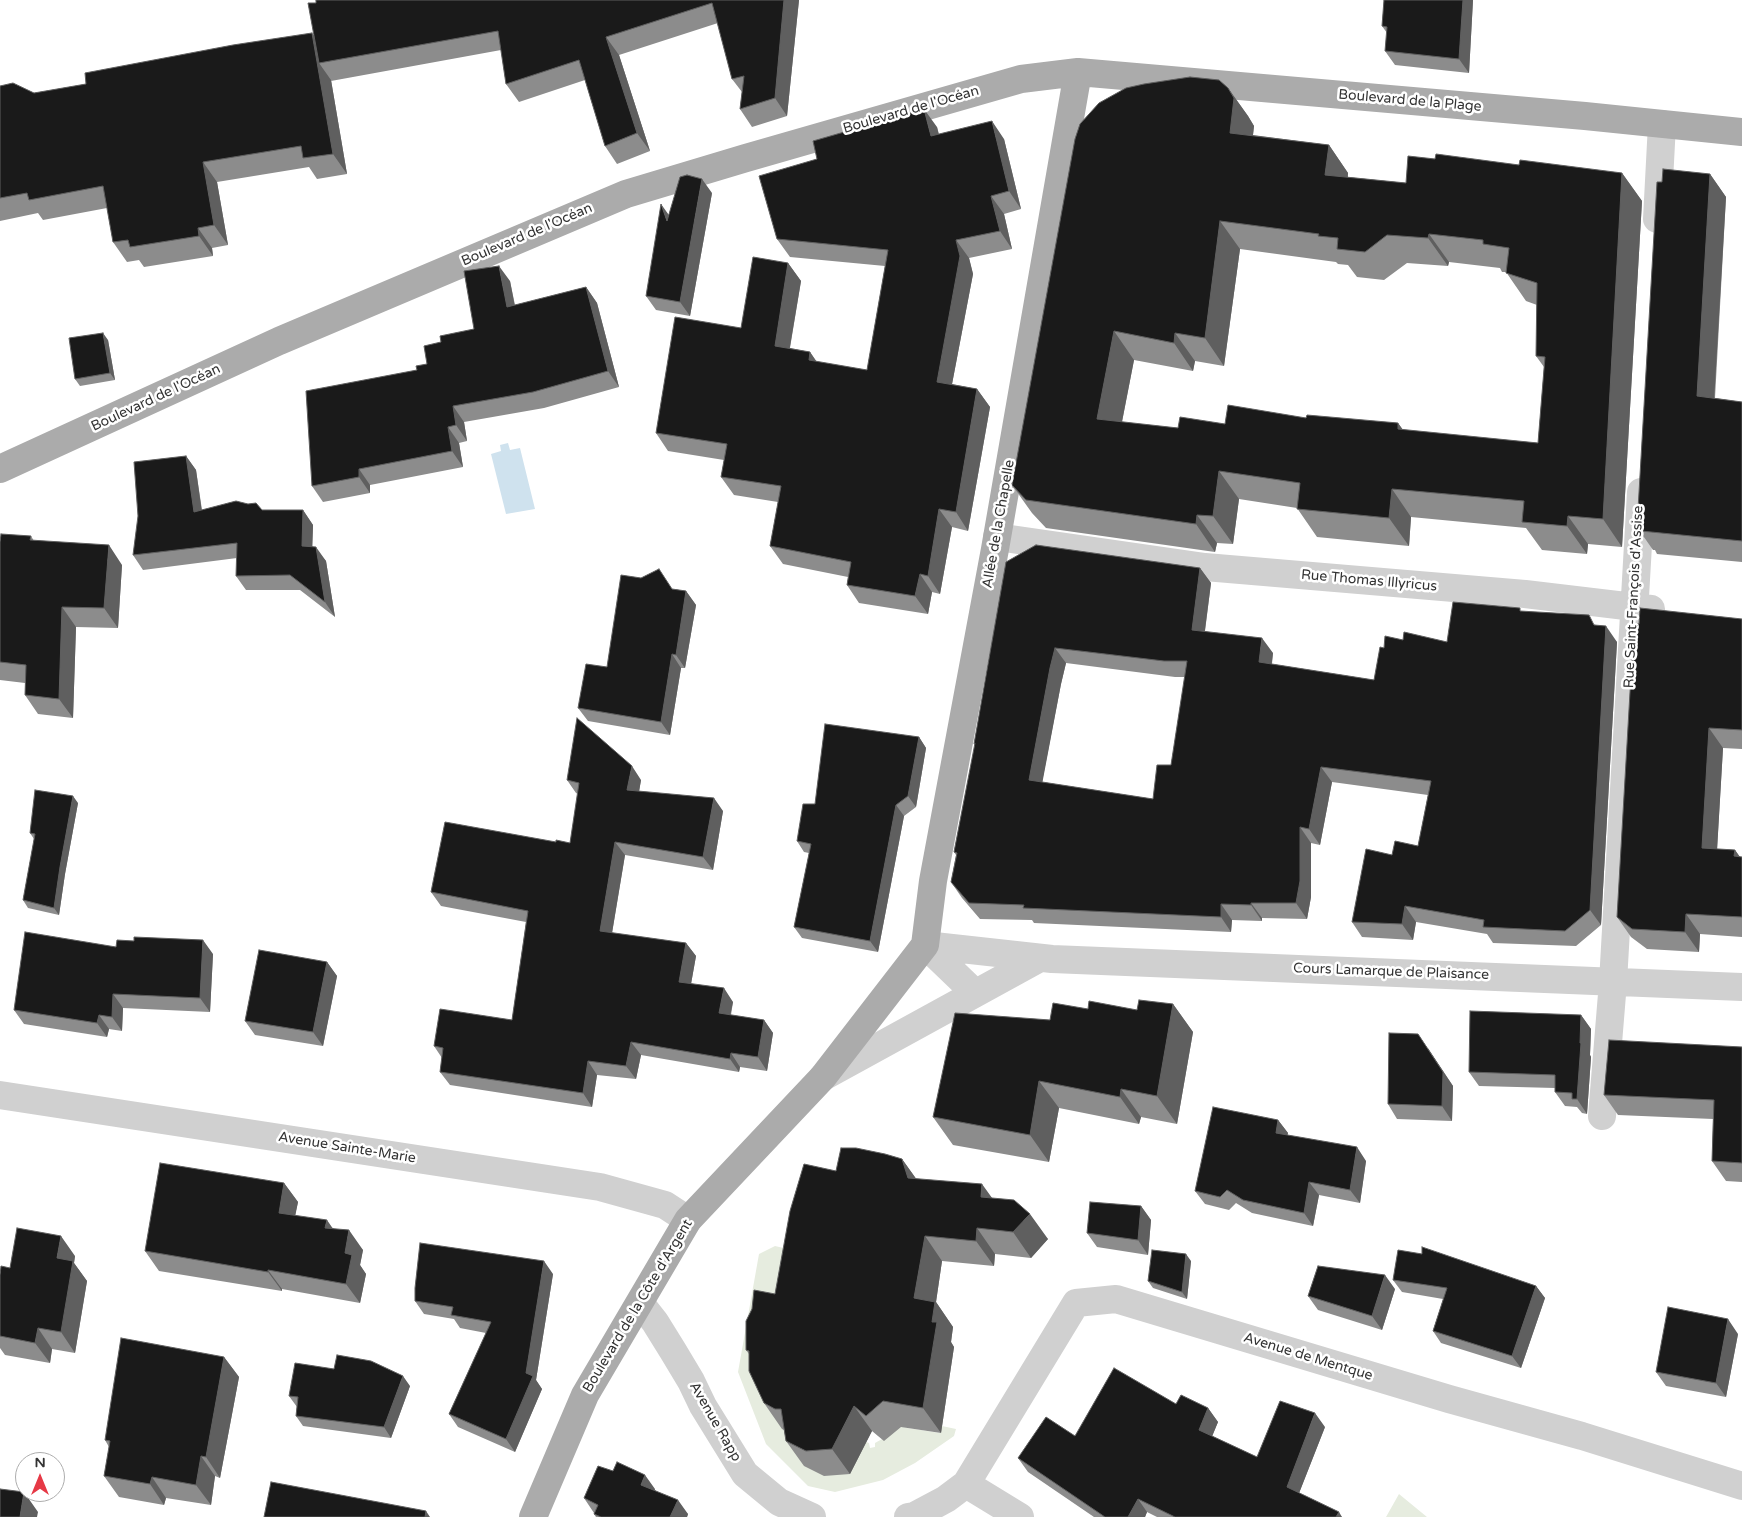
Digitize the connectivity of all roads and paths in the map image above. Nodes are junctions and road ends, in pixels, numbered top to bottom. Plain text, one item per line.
1 (1078, 72) junction
2 (1662, 124) junction
3 (1742, 132) edge
4 (1656, 241) edge
5 (0, 469) edge
6 (1642, 469) edge
7 (996, 537) junction
8 (1634, 607) junction
9 (1673, 612) edge
10 (925, 945) junction
11 (1040, 958) junction
12 (1613, 982) junction
13 (1742, 987) edge
14 (975, 993) junction
15 (823, 1077) junction
16 (0, 1095) edge
17 (1602, 1116) edge
18 (688, 1220) junction
19 (640, 1303) junction
20 (966, 1484) junction
21 (1742, 1486) edge
22 (533, 1517) edge
23 (812, 1517) edge
24 (908, 1517) edge
25 (1020, 1517) edge

1 - 2 main road, Boulevard de la Plage
1 - 5 main road, Boulevard de l'Océan
1 - 7 main road, Allée de la Chapelle
2 - 3 main road, Boulevard de la Plage
2 - 4 street
6 - 8 street, Rue Saint-François d'Assise
7 - 8 street, Rue Thomas Illyricus
7 - 10 main road, Allée de la Chapelle
8 - 9 street, Rue Thomas Illyricus
8 - 12 street, Rue Saint-François d'Assise
10 - 11 street, Cours Lamarque de Plaisance
10 - 14 street
10 - 15 main road, Boulevard de la Côte d'Argent
11 - 12 street, Cours Lamarque de Plaisance
11 - 14 street
12 - 13 street, Cours Lamarque de Plaisance
12 - 17 street, Rue Saint-François d'Assise
14 - 15 street, Boulevard de la Côte d'Argent
15 - 18 main road, Boulevard de la Côte d'Argent
16 - 18 street, Avenue Sainte-Marie
18 - 19 main road, Boulevard de la Côte d'Argent
19 - 22 main road, Boulevard de la Côte d'Argent
19 - 23 street, Avenue Rapp
20 - 21 street, Avenue de Mentque
20 - 24 street
20 - 25 street

